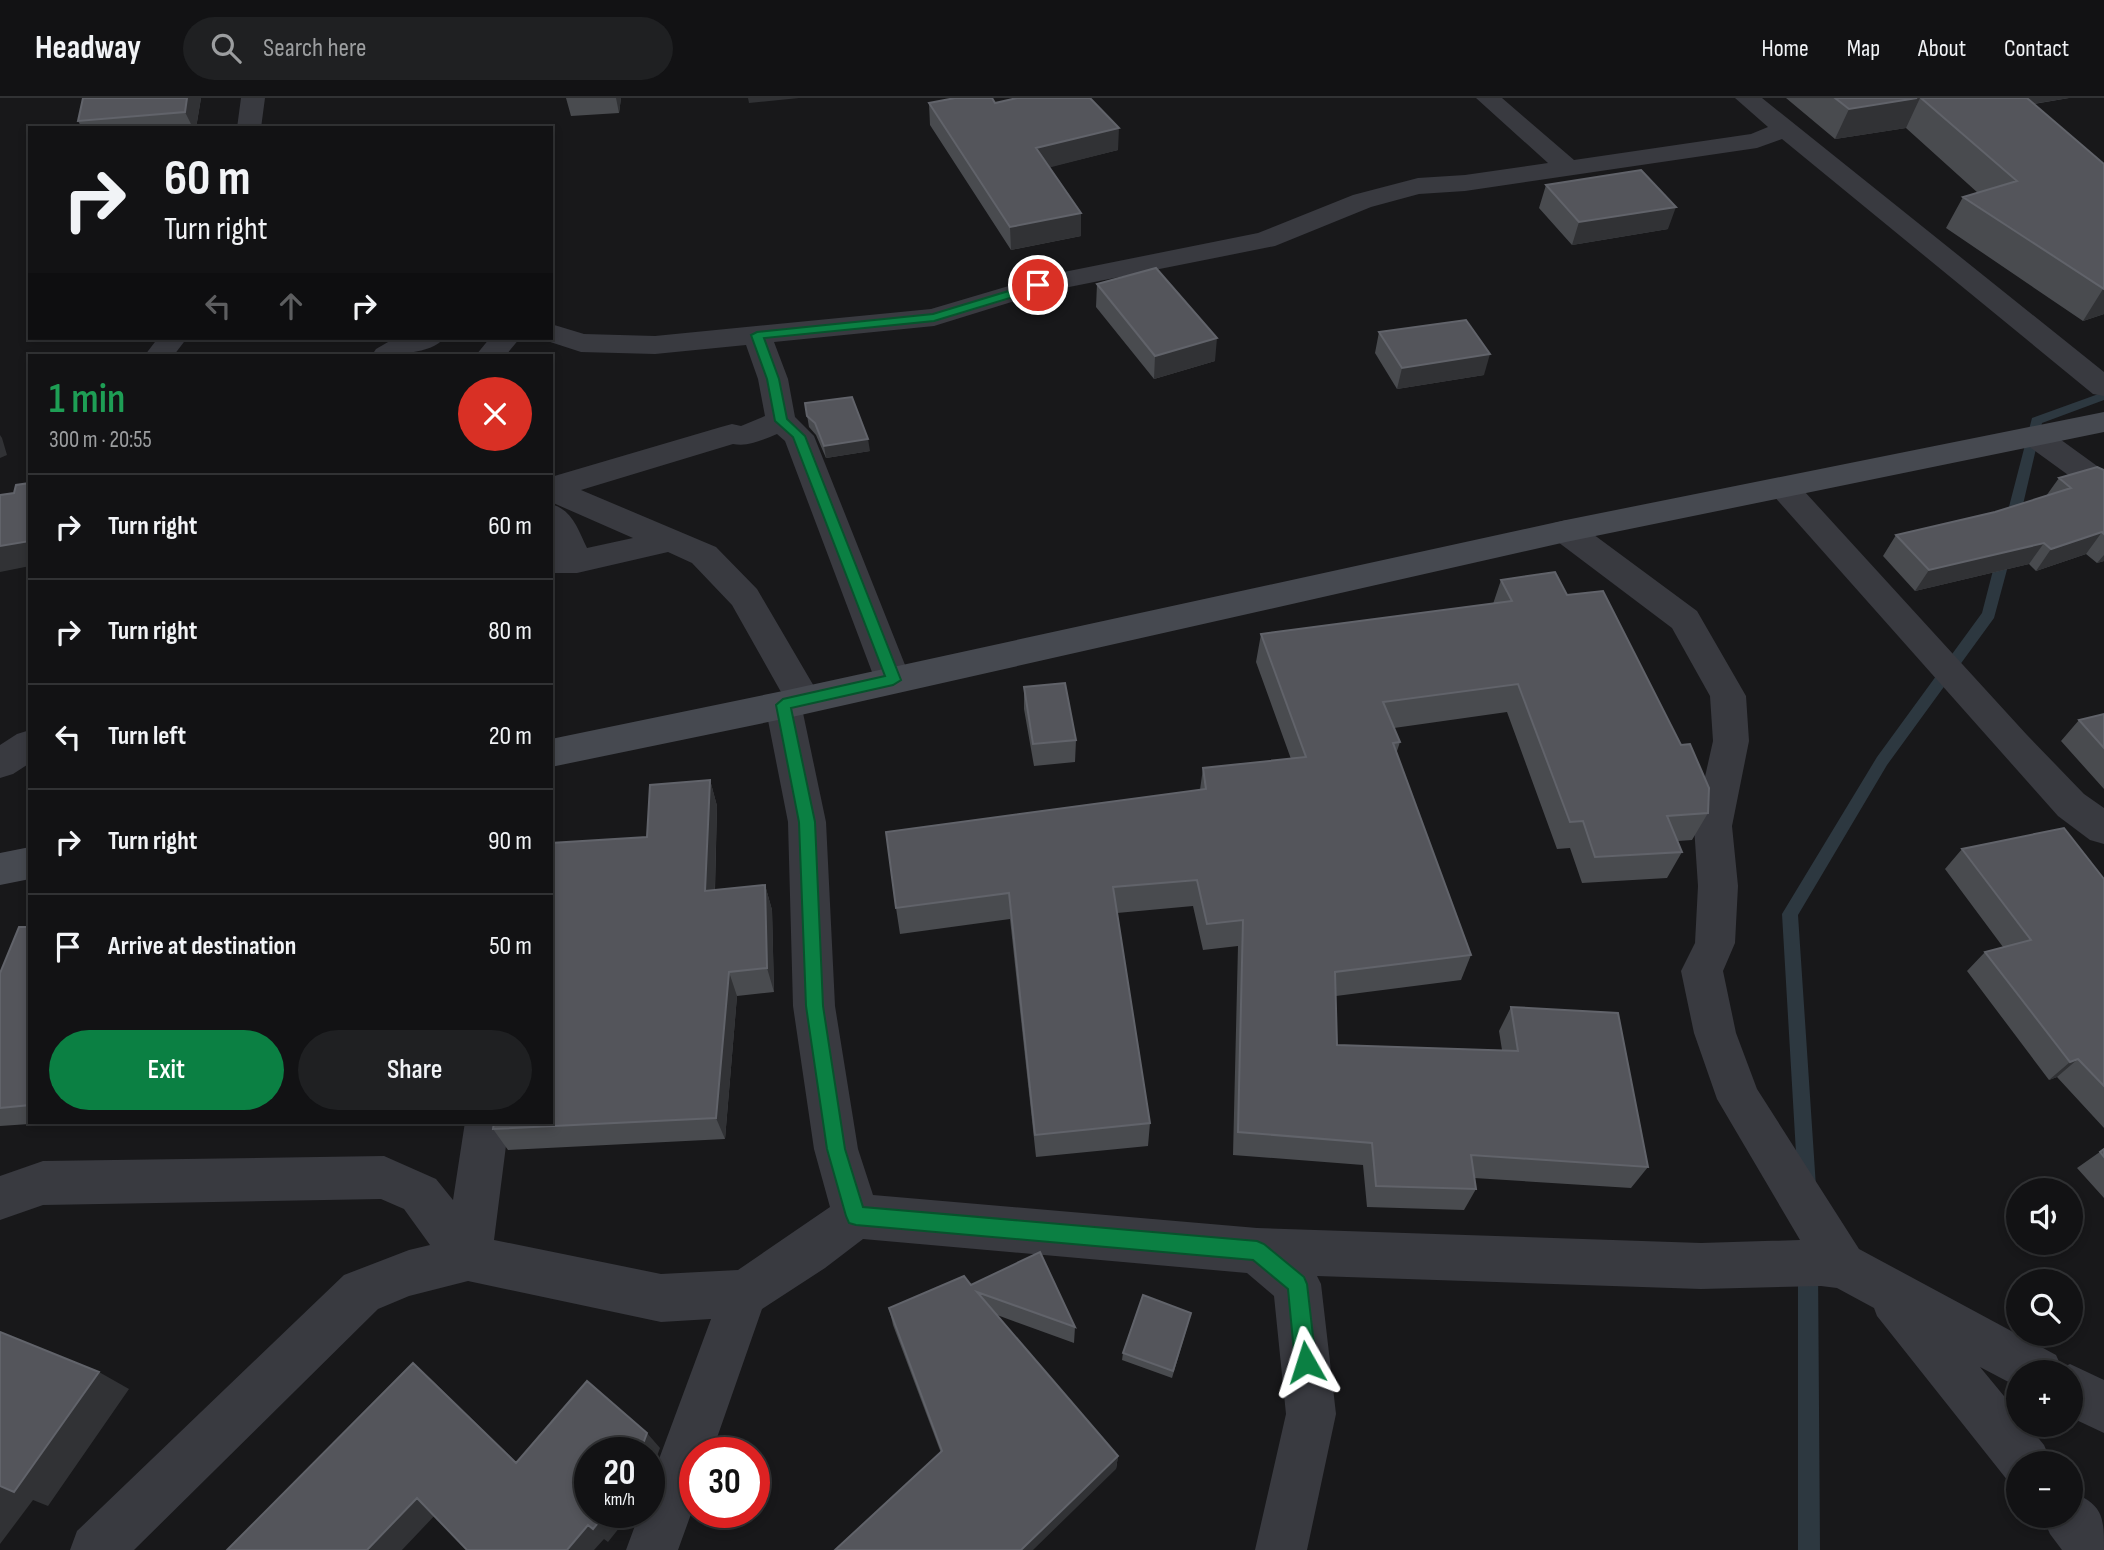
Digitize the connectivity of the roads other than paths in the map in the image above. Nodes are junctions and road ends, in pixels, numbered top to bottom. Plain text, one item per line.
1 (253, 98) edge
2 (1488, 98) edge
3 (1747, 98) edge
4 (249, 126) edge
5 (1785, 129) junction
6 (1757, 141) junction
7 (1818, 156) junction
8 (1568, 168) junction
9 (553, 335) edge
10 (757, 335) junction
11 (171, 340) edge
12 (422, 340) edge
13 (504, 340) edge
14 (160, 354) edge
15 (388, 354) edge
16 (491, 354) edge
17 (2104, 387) edge
18 (781, 421) junction
19 (2104, 422) edge
20 (2035, 436) junction
21 (2104, 486) edge
22 (1783, 487) junction
23 (553, 488) edge
24 (553, 490) edge
25 (553, 517) edge
26 (1566, 531) junction
27 (673, 540) junction
28 (564, 562) edge
29 (893, 680) junction
30 (794, 702) junction
31 (28, 745) edge
32 (553, 753) edge
33 (0, 764) edge
34 (2104, 829) edge
35 (28, 863) edge
36 (0, 869) edge
37 (487, 1124) edge
38 (0, 1198) edge
39 (856, 1216) junction
40 (1257, 1251) junction
41 (468, 1258) junction
42 (1863, 1276) junction
43 (744, 1293) junction
44 (2017, 1360) edge
45 (2083, 1396) edge
46 (2104, 1408) edge
47 (2016, 1451) edge
48 (2078, 1528) edge
49 (96, 1550) edge
50 (652, 1550) edge
51 (1280, 1550) edge
52 (2096, 1550) edge

1 - 4 street
2 - 8 street
3 - 5 street
5 - 6 street
5 - 7 street
6 - 7 street
6 - 8 street
7 - 17 street
8 - 10 street
9 - 10 street
10 - 18 street
11 - 14 street
12 - 15 street
13 - 16 street
18 - 23 street
18 - 29 street
19 - 20 main road
20 - 21 street
20 - 22 main road
22 - 26 main road
22 - 34 street
24 - 27 street
25 - 28 street
26 - 29 main road
26 - 42 street
27 - 28 street
27 - 30 street
29 - 30 main road
30 - 32 main road
30 - 39 street
31 - 33 street
35 - 36 main road
37 - 41 street
38 - 41 street
39 - 40 street
39 - 43 street
40 - 42 street
40 - 51 street
41 - 43 street
41 - 49 street
42 - 44 street
42 - 47 street
43 - 50 street
45 - 46 street
48 - 52 street

